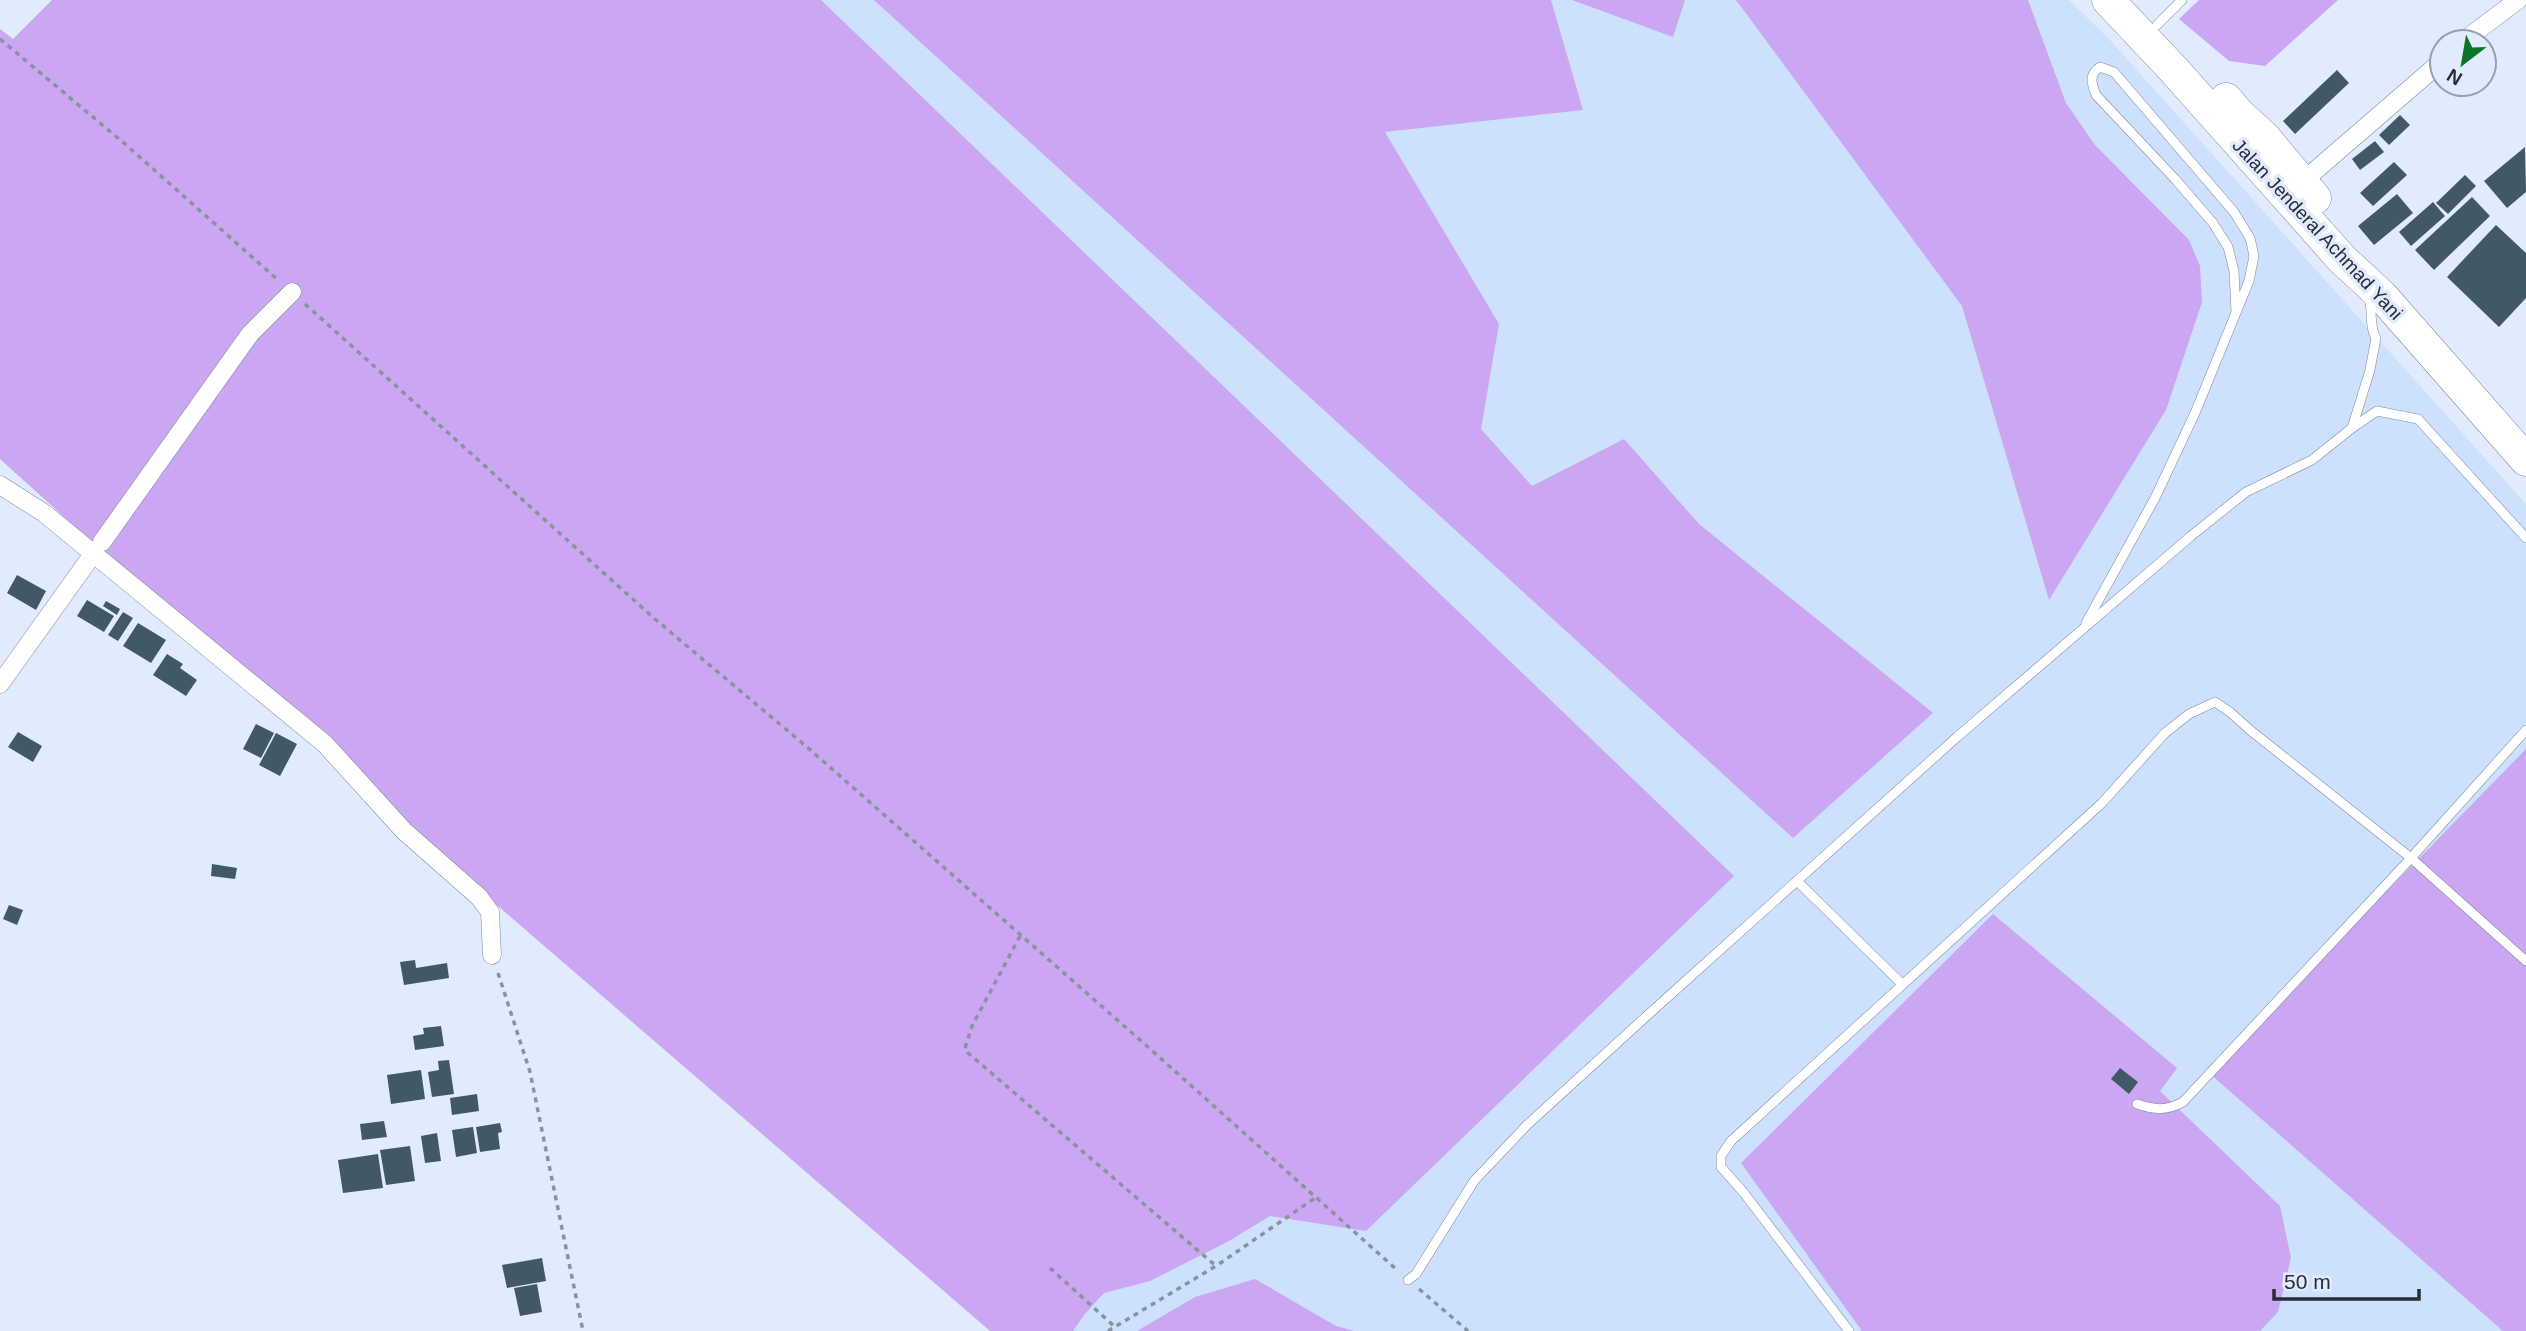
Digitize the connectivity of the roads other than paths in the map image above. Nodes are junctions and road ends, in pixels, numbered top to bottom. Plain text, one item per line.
1 (2108, 0) edge
2 (2135, 0) edge
3 (2182, 0) edge
4 (2518, 0) edge
5 (2157, 25) junction
6 (2481, 28) edge
7 (2428, 73) edge
8 (2302, 182) junction
9 (2342, 259) junction
10 (292, 292) road end
11 (2236, 312) junction
12 (2352, 428) junction
13 (2526, 433) edge
14 (2526, 460) edge
15 (0, 485) edge
16 (2526, 538) edge
17 (98, 548) junction
18 (2083, 629) junction
19 (0, 684) edge
20 (2526, 730) edge
21 (2411, 858) junction
22 (1797, 881) junction
23 (492, 955) road end
24 (2526, 961) edge
25 (1902, 984) junction
26 (2137, 1104) dead end
27 (1408, 1280) road end
28 (1849, 1331) edge

1 - 9 highway, Jalan Jenderal Achmad Yani
2 - 5 highway, Jalan Jenderal Achmad Yani
3 - 5 lane
4 - 6 street
5 - 8 highway, Jalan Jenderal Achmad Yani
7 - 8 street
8 - 13 highway, Jalan Jenderal Achmad Yani
9 - 12 lane
9 - 14 highway, Jalan Jenderal Achmad Yani
10 - 17 street
11 - 11 lane
11 - 18 lane
12 - 16 lane
12 - 18 lane
15 - 17 street
17 - 19 street
17 - 23 street
18 - 22 lane
20 - 21 lane
21 - 24 lane
21 - 25 lane
21 - 26 lane
22 - 25 lane
22 - 27 lane
25 - 28 lane

